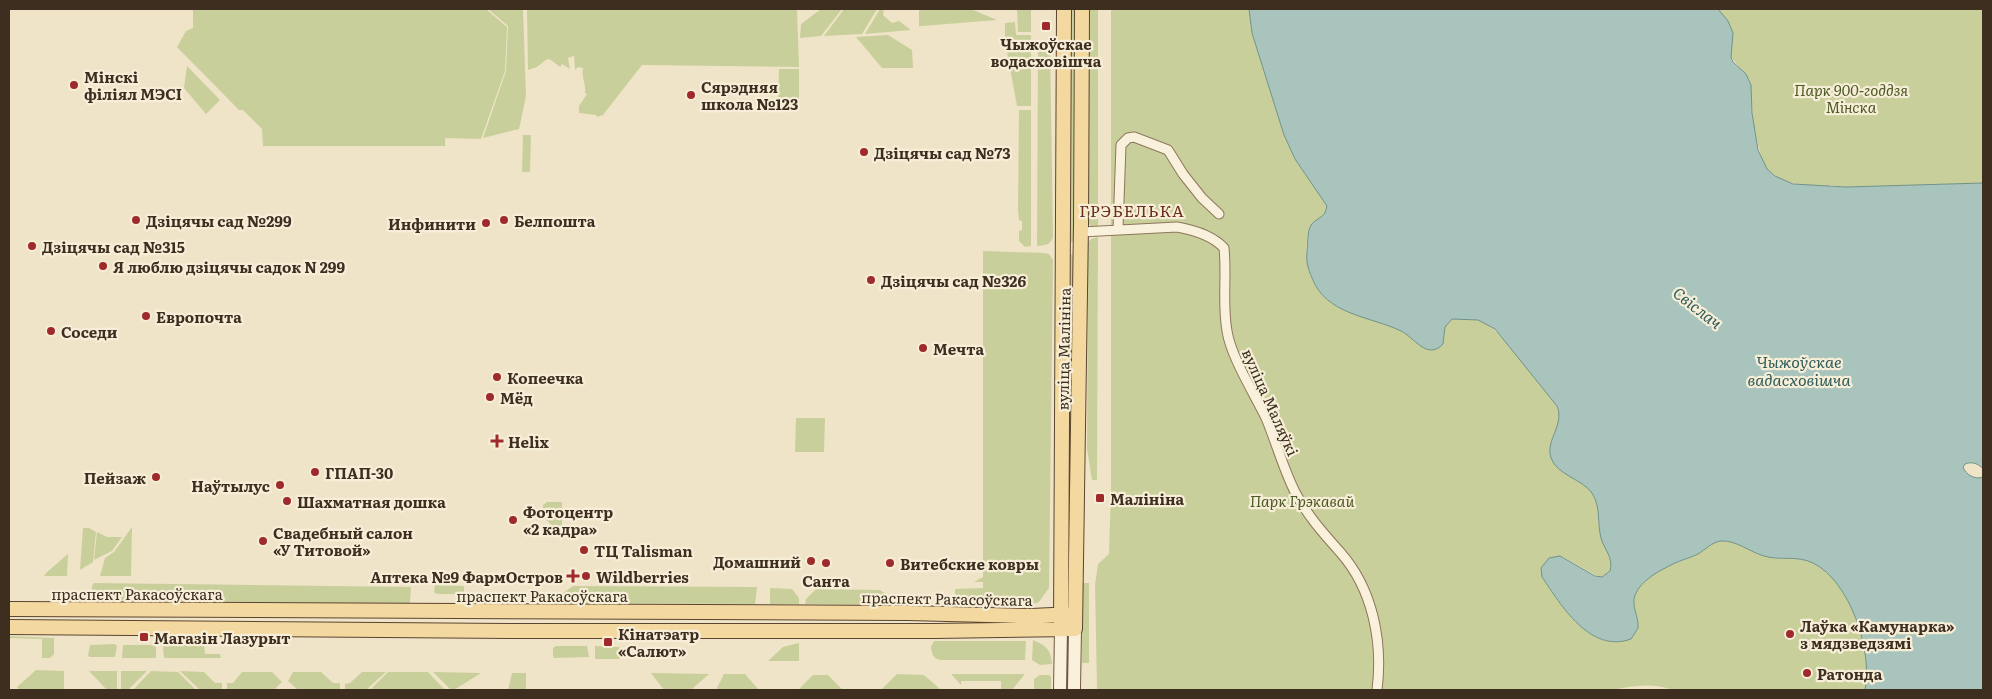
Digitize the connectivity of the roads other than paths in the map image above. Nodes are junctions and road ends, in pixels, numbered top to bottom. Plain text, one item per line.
1 (1064, 9) edge
2 (1082, 9) edge
3 (1219, 214) dead end
4 (1118, 229) junction
5 (1081, 232) junction
6 (1064, 248) junction
7 (1080, 248) junction
8 (9, 609) edge
9 (1068, 614) junction
10 (9, 627) edge
11 (1068, 629) junction
12 (1060, 690) edge
13 (1074, 690) edge
14 (1377, 690) edge

1 - 6 main road, вуліца Малініна
2 - 5 main road, вуліца Малініна
3 - 4 street
4 - 5 street, вуліца Маляўкі
4 - 14 street, вуліца Маляўкі
5 - 7 main road, вуліца Малініна
6 - 7 main road
6 - 9 main road, вуліца Малініна
7 - 9 main road, вуліца Малініна
8 - 9 main road, праспект Ракасоўскага
9 - 11 main road, вуліца Малініна
10 - 11 main road, праспект Ракасоўскага
11 - 12 main road, вуліца Малініна
11 - 13 main road, вуліца Малініна

